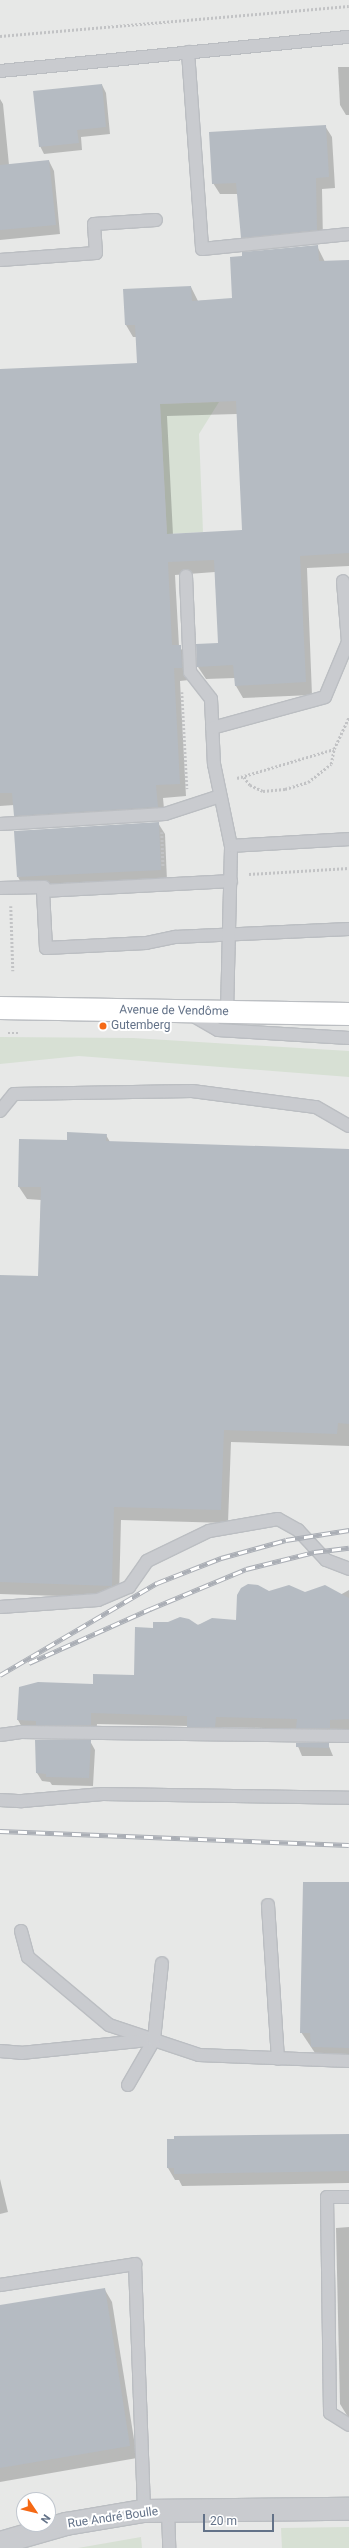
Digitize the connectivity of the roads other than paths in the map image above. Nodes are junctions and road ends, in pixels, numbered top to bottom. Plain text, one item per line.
1 (349, 37) edge
2 (188, 52) junction
3 (0, 71) edge
4 (156, 220) dead end
5 (349, 234) edge
6 (0, 260) edge
7 (186, 576) dead end
8 (343, 581) dead end
9 (212, 728) junction
10 (220, 796) junction
11 (0, 824) edge
12 (349, 840) edge
13 (231, 846) junction
14 (231, 881) junction
15 (0, 888) edge
16 (43, 891) junction
17 (349, 929) edge
18 (229, 934) junction
19 (0, 1008) edge
20 (186, 1011) junction
21 (227, 1012) junction
22 (349, 1014) edge
23 (349, 1038) edge
24 (0, 1111) edge
25 (349, 1126) edge
26 (349, 1569) edge
27 (0, 1607) edge
28 (0, 1735) edge
29 (349, 1736) edge
30 (349, 1798) edge
31 (0, 1800) edge
32 (268, 1905) dead end
33 (21, 1931) dead end
34 (162, 1963) dead end
35 (154, 2040) junction
36 (0, 2050) edge
37 (278, 2059) junction
38 (349, 2061) edge
39 (128, 2085) dead end
40 (349, 2197) edge
41 (0, 2286) edge
42 (349, 2425) edge
43 (349, 2509) edge
44 (144, 2511) junction
45 (168, 2511) junction
46 (31, 2541) edge
47 (0, 2543) edge
48 (169, 2548) edge

1 - 2 lane
2 - 3 lane
2 - 5 lane
4 - 6 lane
7 - 9 lane
8 - 9 lane
9 - 10 lane
10 - 11 lane
10 - 13 lane
12 - 13 lane
13 - 14 lane
14 - 16 lane
14 - 18 lane
15 - 16 lane
16 - 18 lane
17 - 18 lane
18 - 21 lane
19 - 20 main road, Avenue de Vendôme
20 - 21 main road, Avenue de Vendôme
20 - 23 lane
21 - 22 main road, Avenue de Vendôme
24 - 25 lane
26 - 27 lane
28 - 29 lane
30 - 31 lane
32 - 37 lane
33 - 35 lane
34 - 35 lane
35 - 36 lane
35 - 37 lane
35 - 39 lane
37 - 38 lane
40 - 42 lane
41 - 44 lane
43 - 45 street, Rue André Boulle
44 - 45 street, Rue André Boulle
44 - 46 street, Rue André Boulle
45 - 48 lane
46 - 47 street, Rue André Boulle

